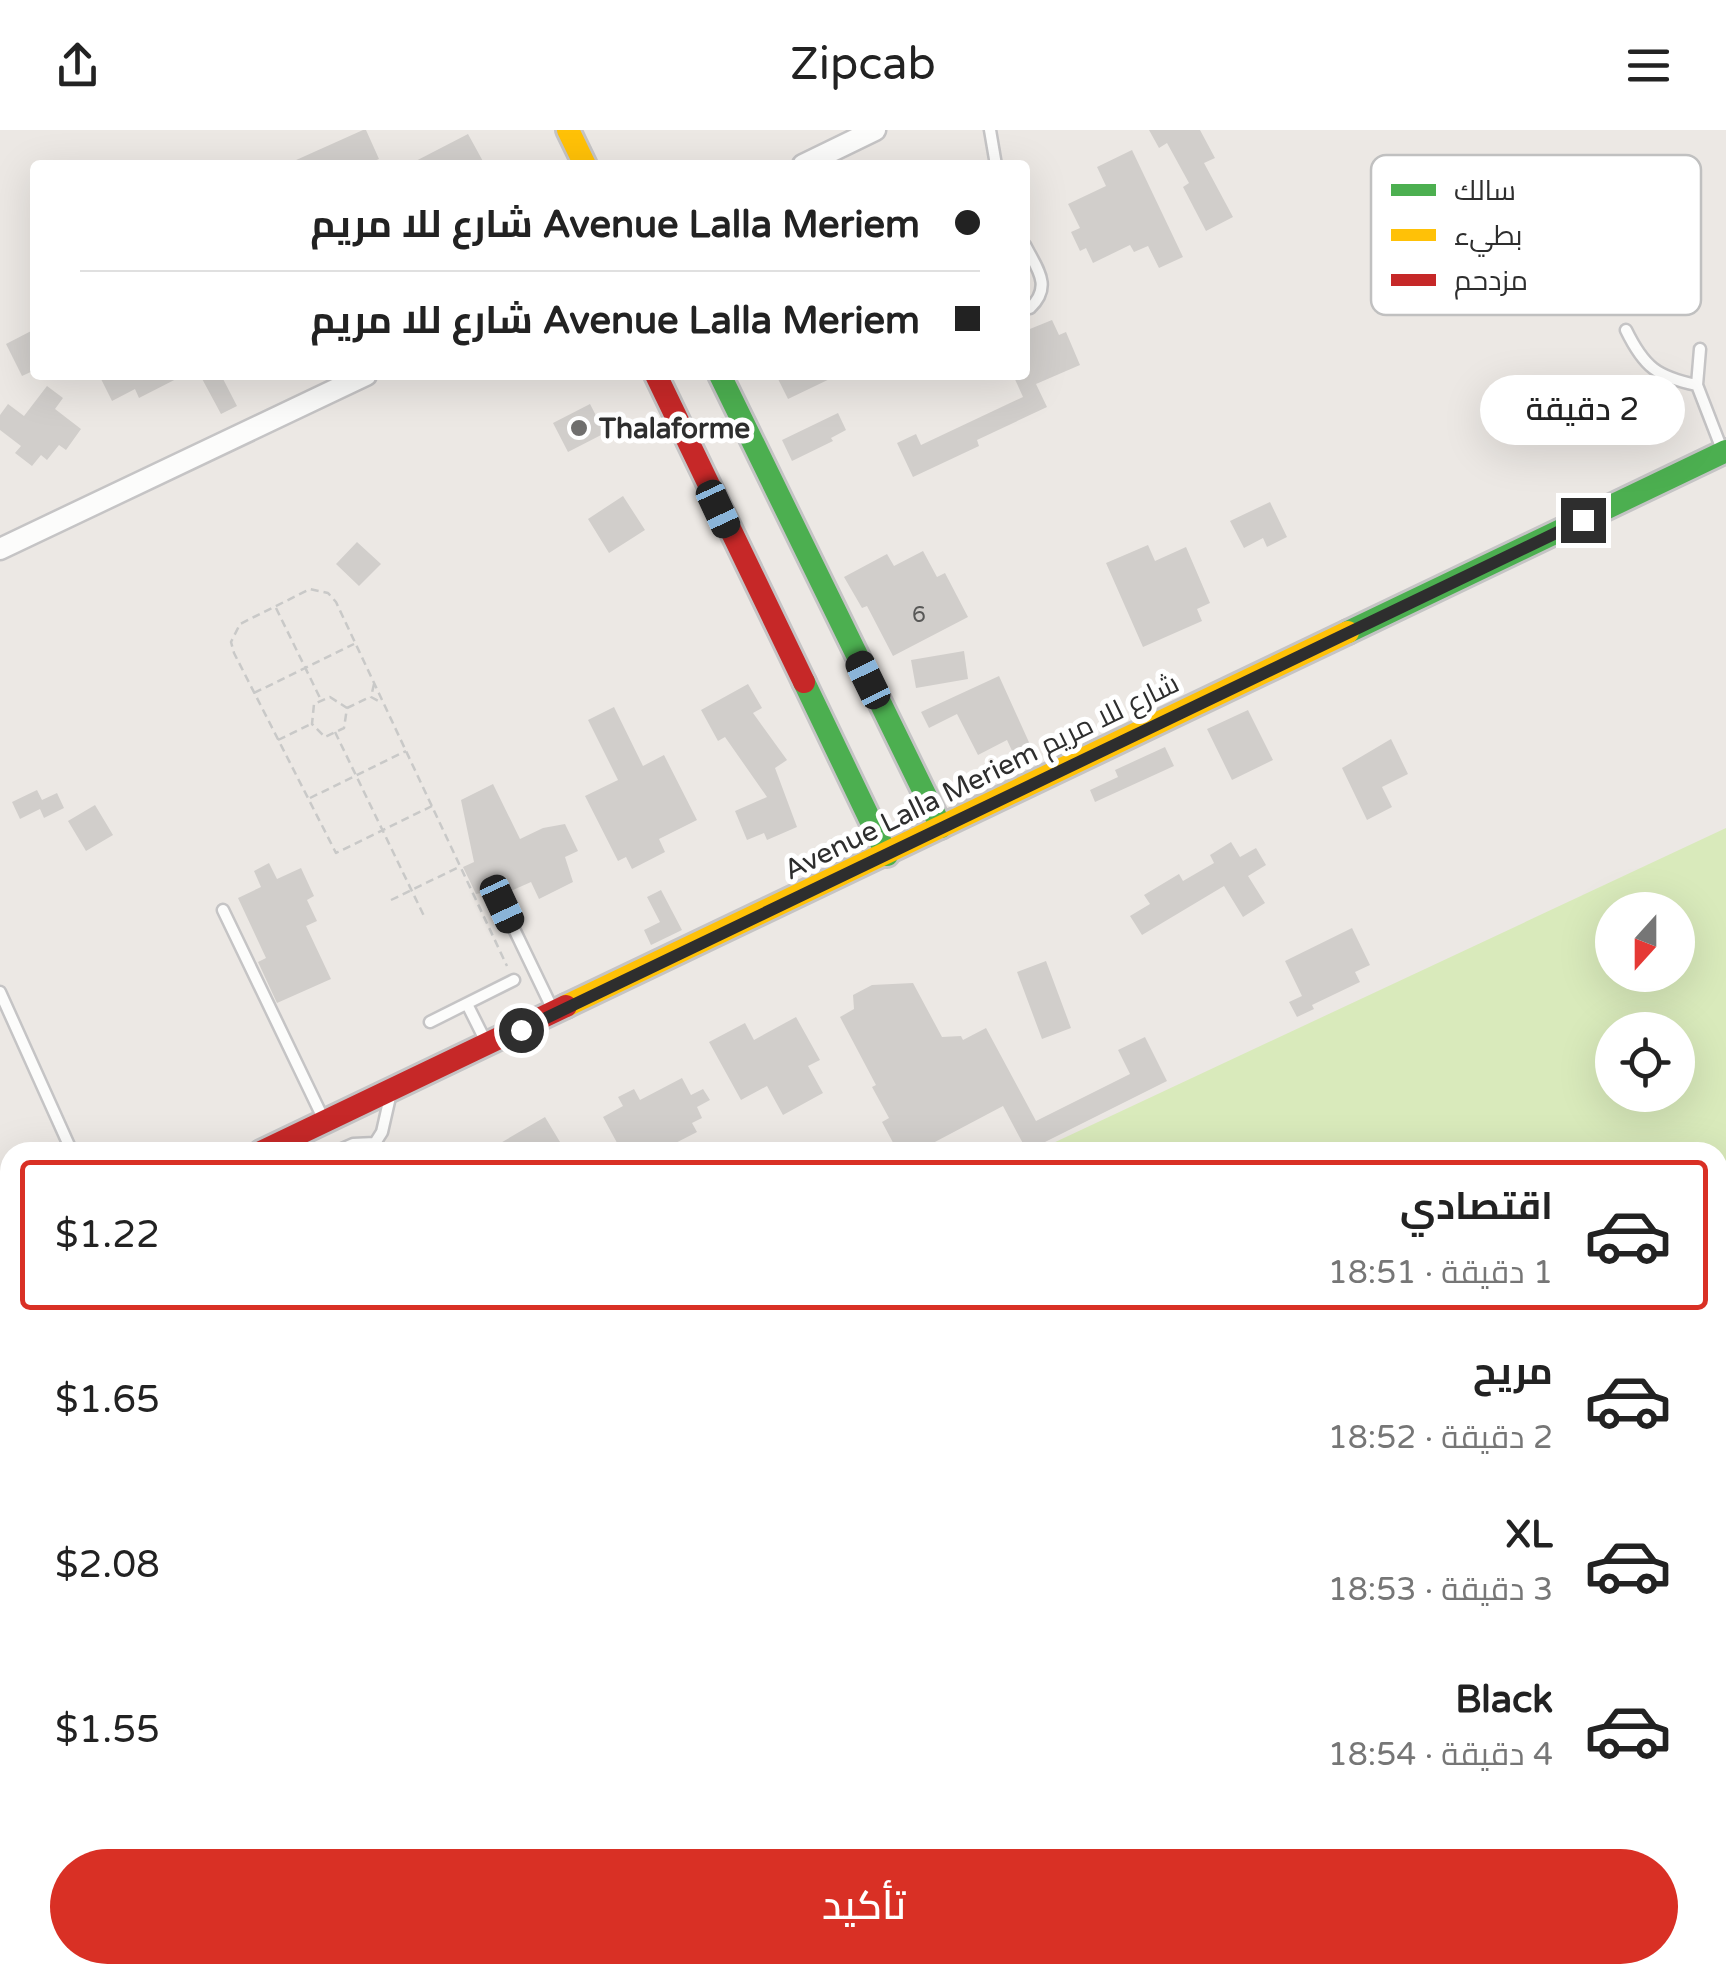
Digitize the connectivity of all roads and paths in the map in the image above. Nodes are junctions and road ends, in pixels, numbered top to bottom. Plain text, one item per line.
1 (568, 130) edge
2 (875, 130) edge
3 (990, 130) edge
4 (583, 160) edge
5 (813, 160) edge
6 (994, 160) edge
7 (1030, 256) edge
8 (1030, 308) edge
9 (1626, 330) dead end
10 (1700, 349) dead end
11 (355, 380) edge
12 (658, 380) edge
13 (722, 380) edge
14 (1697, 385) junction
15 (1724, 452) edge
16 (0, 549) edge
17 (276, 606) junction
18 (355, 643) junction
19 (305, 668) junction
20 (374, 683) junction
21 (254, 693) junction
22 (371, 697) junction
23 (321, 701) junction
24 (383, 703) junction
25 (347, 708) junction
26 (312, 724) junction
27 (335, 732) junction
28 (278, 740) junction
29 (406, 751) junction
30 (356, 775) junction
31 (308, 799) junction
32 (432, 806) junction
33 (941, 827) junction
34 (382, 830) junction
35 (887, 855) junction
36 (460, 866) junction
37 (411, 890) junction
38 (391, 900) dead end
39 (502, 904) dead end
40 (223, 910) dead end
41 (424, 916) dead end
42 (514, 980) joint
43 (0, 992) edge
44 (467, 1004) junction
45 (554, 1014) junction
46 (430, 1022) dead end
47 (487, 1046) junction
48 (392, 1091) junction
49 (325, 1122) junction
50 (68, 1142) edge
51 (289, 1142) edge
52 (376, 1142) edge

1 - 4 street
2 - 5 street
3 - 6 lane
7 - 8 lane
9 - 14 lane
10 - 14 lane
11 - 16 street
12 - 35 street
13 - 33 street
14 - 15 lane
15 - 33 street, Avenue Lalla Meriem شارع للا مريم
17 - 18 path
17 - 19 path
17 - 21 path
18 - 19 path
18 - 20 path
19 - 21 path
19 - 23 path
20 - 22 path
20 - 24 path
21 - 28 path
22 - 24 path
22 - 25 path
23 - 25 path
23 - 26 path
24 - 29 path
25 - 27 path
26 - 27 path
26 - 28 path
27 - 30 path
28 - 31 path
29 - 30 path
29 - 32 path
30 - 31 path
30 - 34 path
31 - 34 path
32 - 34 path
32 - 36 path
33 - 35 street, Avenue Lalla Meriem شارع للا مريم
34 - 37 path
35 - 45 street, Avenue Lalla Meriem شارع للا مريم
36 - 37 path
36 - 42 path
37 - 38 path
37 - 41 path
39 - 45 lane
40 - 49 lane
42 - 44 lane
43 - 50 lane
44 - 46 lane
44 - 47 lane
45 - 47 street, Avenue Lalla Meriem شارع للا مريم
47 - 48 street, Avenue Lalla Meriem شارع للا مريم
48 - 49 street, Avenue Lalla Meriem شارع للا مريم
48 - 52 lane
49 - 51 street, Avenue Lalla Meriem شارع للا مريم

